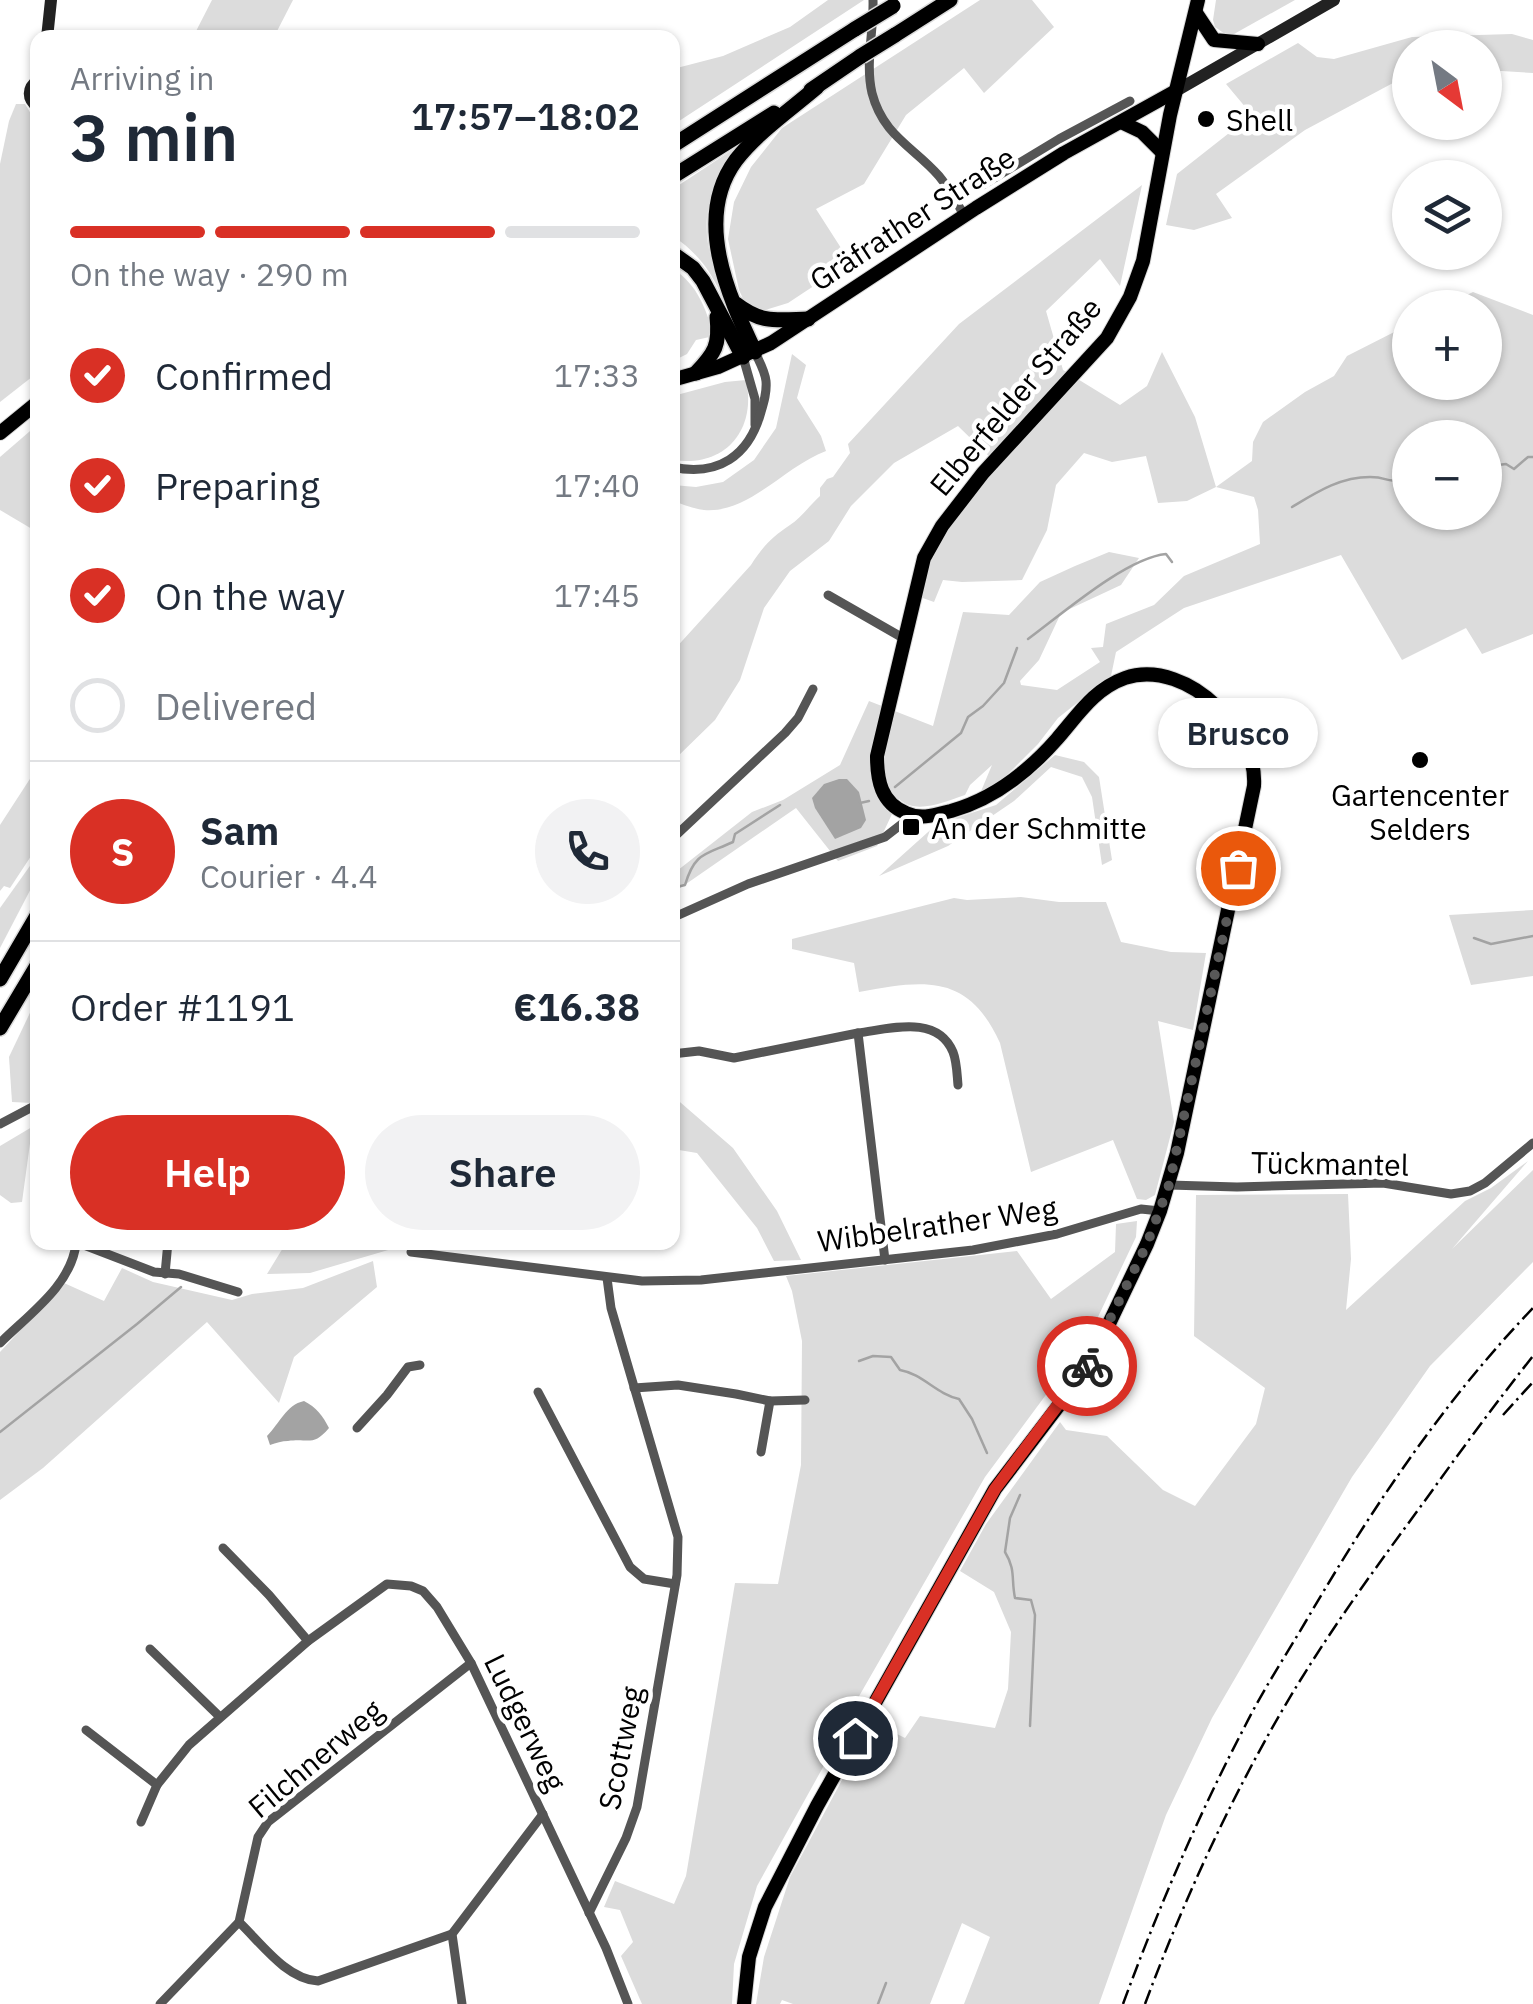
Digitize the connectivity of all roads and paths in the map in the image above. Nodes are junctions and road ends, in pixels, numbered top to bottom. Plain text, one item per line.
1 (51, 0) edge
2 (872, 0) edge
3 (950, 0) edge
4 (1334, 0) edge
5 (897, 3) edge
6 (1197, 7) edge
7 (48, 30) edge
8 (1258, 44) junction
9 (817, 87) junction
10 (1174, 92) junction
11 (1130, 101) dead end
12 (1121, 122) junction
13 (680, 141) edge
14 (1162, 152) junction
15 (680, 171) edge
16 (951, 195) junction
17 (964, 216) junction
18 (680, 258) edge
19 (735, 303) junction
20 (716, 308) junction
21 (808, 319) junction
22 (749, 354) junction
23 (696, 374) junction
24 (680, 378) edge
25 (30, 409) edge
26 (0, 433) edge
27 (755, 433) junction
28 (680, 468) edge
29 (828, 595) dead end
30 (903, 638) junction
31 (813, 689) dead end
32 (912, 816) junction
33 (680, 831) edge
34 (680, 914) edge
35 (30, 928) edge
36 (30, 977) edge
37 (0, 979) edge
38 (0, 1028) edge
39 (858, 1033) junction
40 (680, 1053) edge
41 (958, 1085) dead end
42 (30, 1108) edge
43 (0, 1124) edge
44 (1533, 1143) edge
45 (1169, 1185) junction
46 (1160, 1211) junction
47 (75, 1250) edge
48 (96, 1250) edge
49 (167, 1250) edge
50 (412, 1252) dead end
51 (886, 1260) junction
52 (165, 1274) junction
53 (607, 1278) junction
54 (238, 1292) dead end
55 (0, 1342) edge
56 (420, 1366) dead end
57 (634, 1388) junction
58 (538, 1392) dead end
59 (806, 1400) dead end
60 (770, 1401) junction
61 (357, 1428) dead end
62 (761, 1452) dead end
63 (223, 1548) dead end
64 (675, 1584) junction
65 (308, 1641) junction
66 (150, 1649) dead end
67 (471, 1663) junction
68 (220, 1717) junction
69 (86, 1730) dead end
70 (157, 1786) junction
71 (543, 1814) junction
72 (142, 1822) dead end
73 (589, 1913) junction
74 (240, 1922) junction
75 (452, 1934) junction
76 (160, 2004) edge
77 (462, 2004) edge
78 (628, 2004) edge
79 (744, 2004) edge

1 - 7 main road
2 - 16 street
3 - 9 highway, bridge
4 - 8 main road
5 - 13 highway, bridge
6 - 8 main road
6 - 10 main road, Elberfelder Straße
8 - 10 main road
9 - 15 highway
9 - 19 highway
10 - 12 main road, Gräfrather Straße
10 - 14 main road, Elberfelder Straße
11 - 16 street, Gräfrather Straße
12 - 14 main road
12 - 17 main road, Gräfrather Straße
14 - 30 main road, Elberfelder Straße
16 - 17 street
17 - 21 main road, Gräfrather Straße
18 - 20 highway
19 - 21 highway
19 - 22 highway
20 - 22 highway
20 - 23 highway
21 - 22 main road, Gräfrather Straße
22 - 23 main road, Gräfrather Straße
22 - 27 street
22 - 27 street
23 - 24 main road, Gräfrather Straße
25 - 26 main road
27 - 28 street
29 - 30 street
30 - 32 main road, Elberfelder Straße
31 - 33 street
32 - 34 street
32 - 45 main road
35 - 37 highway
36 - 38 highway
39 - 40 street
39 - 41 street
39 - 51 street
42 - 43 street
44 - 45 street, Tückmantel
45 - 46 main road
46 - 51 street, Wibbelrather Weg
46 - 79 main road
47 - 55 street
48 - 52 street
49 - 52 street
50 - 53 street, Wibbelrather Weg
51 - 53 street, Wibbelrather Weg
52 - 54 street
53 - 57 street, Scottweg
56 - 61 street
57 - 60 street
57 - 64 street, Scottweg
58 - 64 street
59 - 60 street
60 - 62 street
63 - 65 street
64 - 73 street, Scottweg
65 - 67 street, Ludgerweg
65 - 68 street, Ludgerweg
66 - 68 street
67 - 71 street, Ludgerweg
67 - 74 street, Filchnerweg
68 - 70 street, Ludgerweg
69 - 70 street
70 - 72 street, Ludgerweg
71 - 73 street, Ludgerweg
71 - 75 street
73 - 78 street, Ludgerweg
74 - 75 street
74 - 76 street
75 - 77 street

